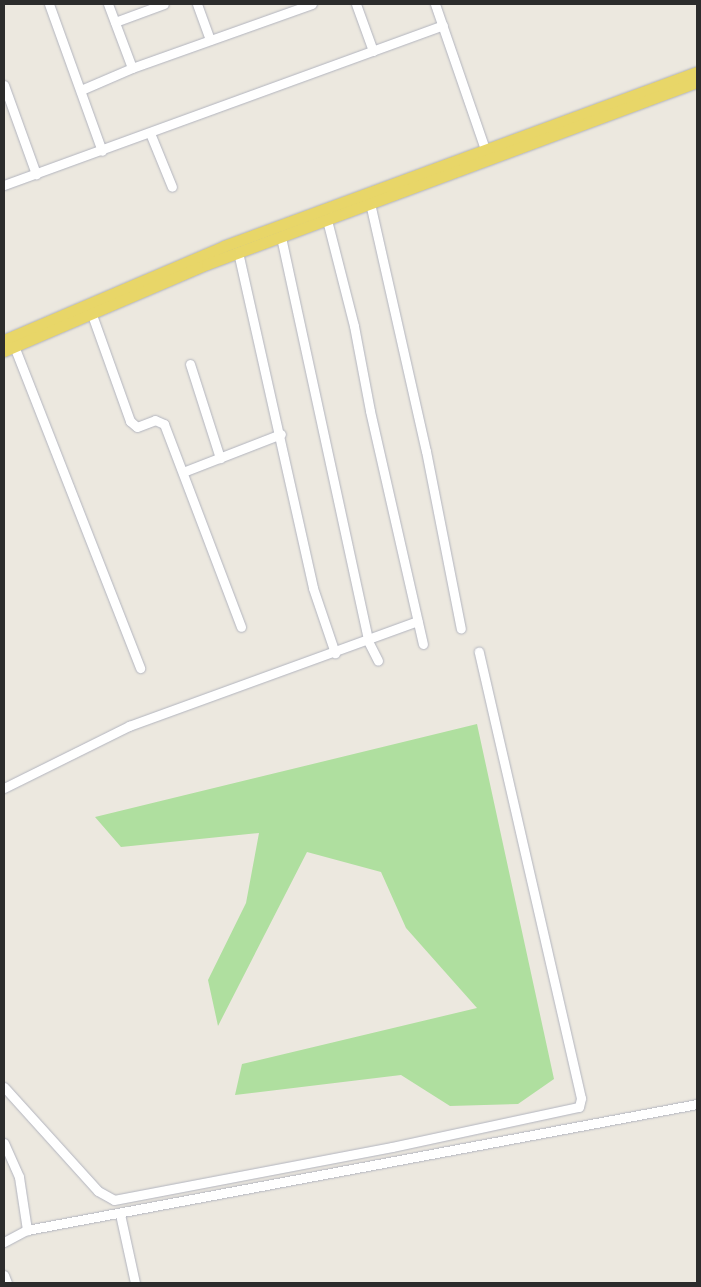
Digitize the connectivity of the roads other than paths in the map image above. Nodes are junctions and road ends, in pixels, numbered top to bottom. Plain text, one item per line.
1 (49, 4) edge
2 (108, 4) edge
3 (197, 4) edge
4 (312, 4) edge
5 (356, 4) edge
6 (435, 4) edge
7 (159, 5) edge
8 (115, 22) junction
9 (442, 25) junction
10 (210, 40) junction
11 (373, 51) junction
12 (132, 68) junction
13 (697, 72) edge
14 (697, 82) edge
15 (4, 85) edge
16 (81, 90) junction
17 (150, 133) junction
18 (102, 151) junction
19 (487, 155) junction
20 (36, 174) junction
21 (4, 186) edge
22 (172, 187) dead end
23 (370, 203) junction
24 (327, 220) junction
25 (280, 236) junction
26 (238, 252) junction
27 (91, 312) junction
28 (7, 346) edge
29 (190, 364) dead end
30 (281, 434) junction
31 (220, 458) junction
32 (183, 472) junction
33 (418, 621) junction
34 (241, 627) dead end
35 (461, 629) dead end
36 (368, 641) junction
37 (423, 644) dead end
38 (479, 652) dead end
39 (335, 653) junction
40 (378, 661) dead end
41 (140, 668) dead end
42 (4, 788) edge
43 (4, 1087) edge
44 (697, 1104) edge
45 (4, 1143) edge
46 (120, 1214) junction
47 (27, 1230) junction
48 (4, 1242) edge
49 (4, 1275) edge
50 (7, 1283) edge
51 (134, 1283) edge

1 - 16 street
2 - 8 street
3 - 10 street
4 - 10 street
5 - 11 street
6 - 9 street
7 - 8 street
8 - 12 street
9 - 11 street
9 - 19 street
10 - 12 street
11 - 17 street
12 - 16 street
13 - 19 main road
14 - 19 main road
15 - 20 street
16 - 18 street
17 - 18 street
17 - 22 street
18 - 20 street
19 - 23 main road
19 - 28 main road
20 - 21 street
23 - 24 main road
23 - 35 street
24 - 25 main road
24 - 33 street
25 - 26 main road
25 - 36 street
26 - 27 main road
26 - 30 street
27 - 28 main road
27 - 32 street
28 - 41 street
29 - 31 street
30 - 31 street
30 - 39 street
31 - 32 street
32 - 34 street
33 - 36 street
33 - 37 street
36 - 39 street
36 - 40 street
38 - 43 street
39 - 42 street
44 - 46 street
45 - 47 street
46 - 47 street
46 - 51 street
47 - 48 street
49 - 50 street

